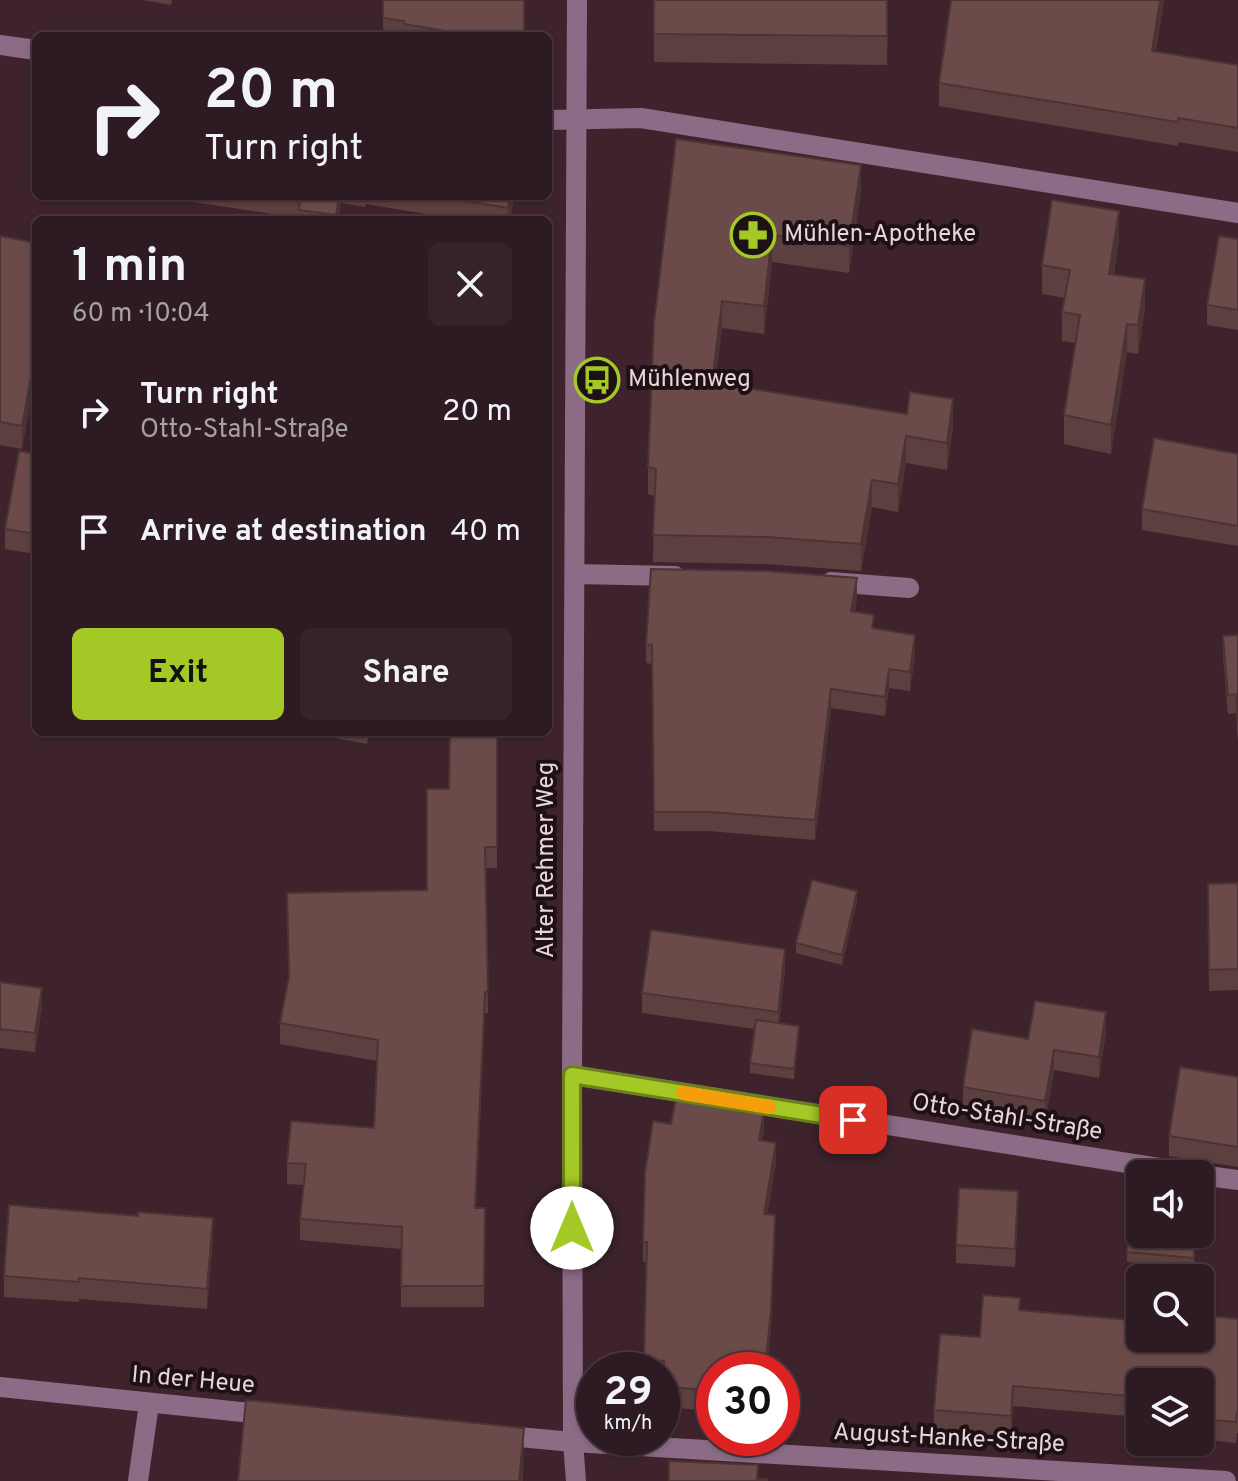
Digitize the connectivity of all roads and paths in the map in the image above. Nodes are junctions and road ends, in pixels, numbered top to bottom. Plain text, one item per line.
1 (577, 0) edge
2 (0, 45) edge
3 (32, 49) edge
4 (552, 120) edge
5 (575, 120) junction
6 (1238, 213) edge
7 (575, 574) junction
8 (703, 576) edge
9 (814, 581) edge
10 (909, 588) dead end
11 (572, 1075) junction
12 (1126, 1163) edge
13 (1214, 1176) edge
14 (1238, 1180) edge
15 (0, 1387) edge
16 (149, 1404) junction
17 (291, 1417) edge
18 (479, 1434) edge
19 (573, 1442) junction
20 (138, 1481) edge
21 (576, 1481) edge
22 (1226, 1481) edge

1 - 5 street, Alter Rehmer Weg
2 - 3 street
4 - 5 street
5 - 6 street
5 - 7 street, Alter Rehmer Weg
7 - 8 street
7 - 11 street, Alter Rehmer Weg
9 - 10 street
11 - 12 street, Otto-Stahl-Straße
11 - 19 street, Alter Rehmer Weg
13 - 14 street, Otto-Stahl-Straße
15 - 16 street, In der Heue
16 - 17 street, In der Heue
16 - 20 street
18 - 19 street
19 - 21 street, Alter Rehmer Weg
19 - 22 street, August-Hanke-Straße

